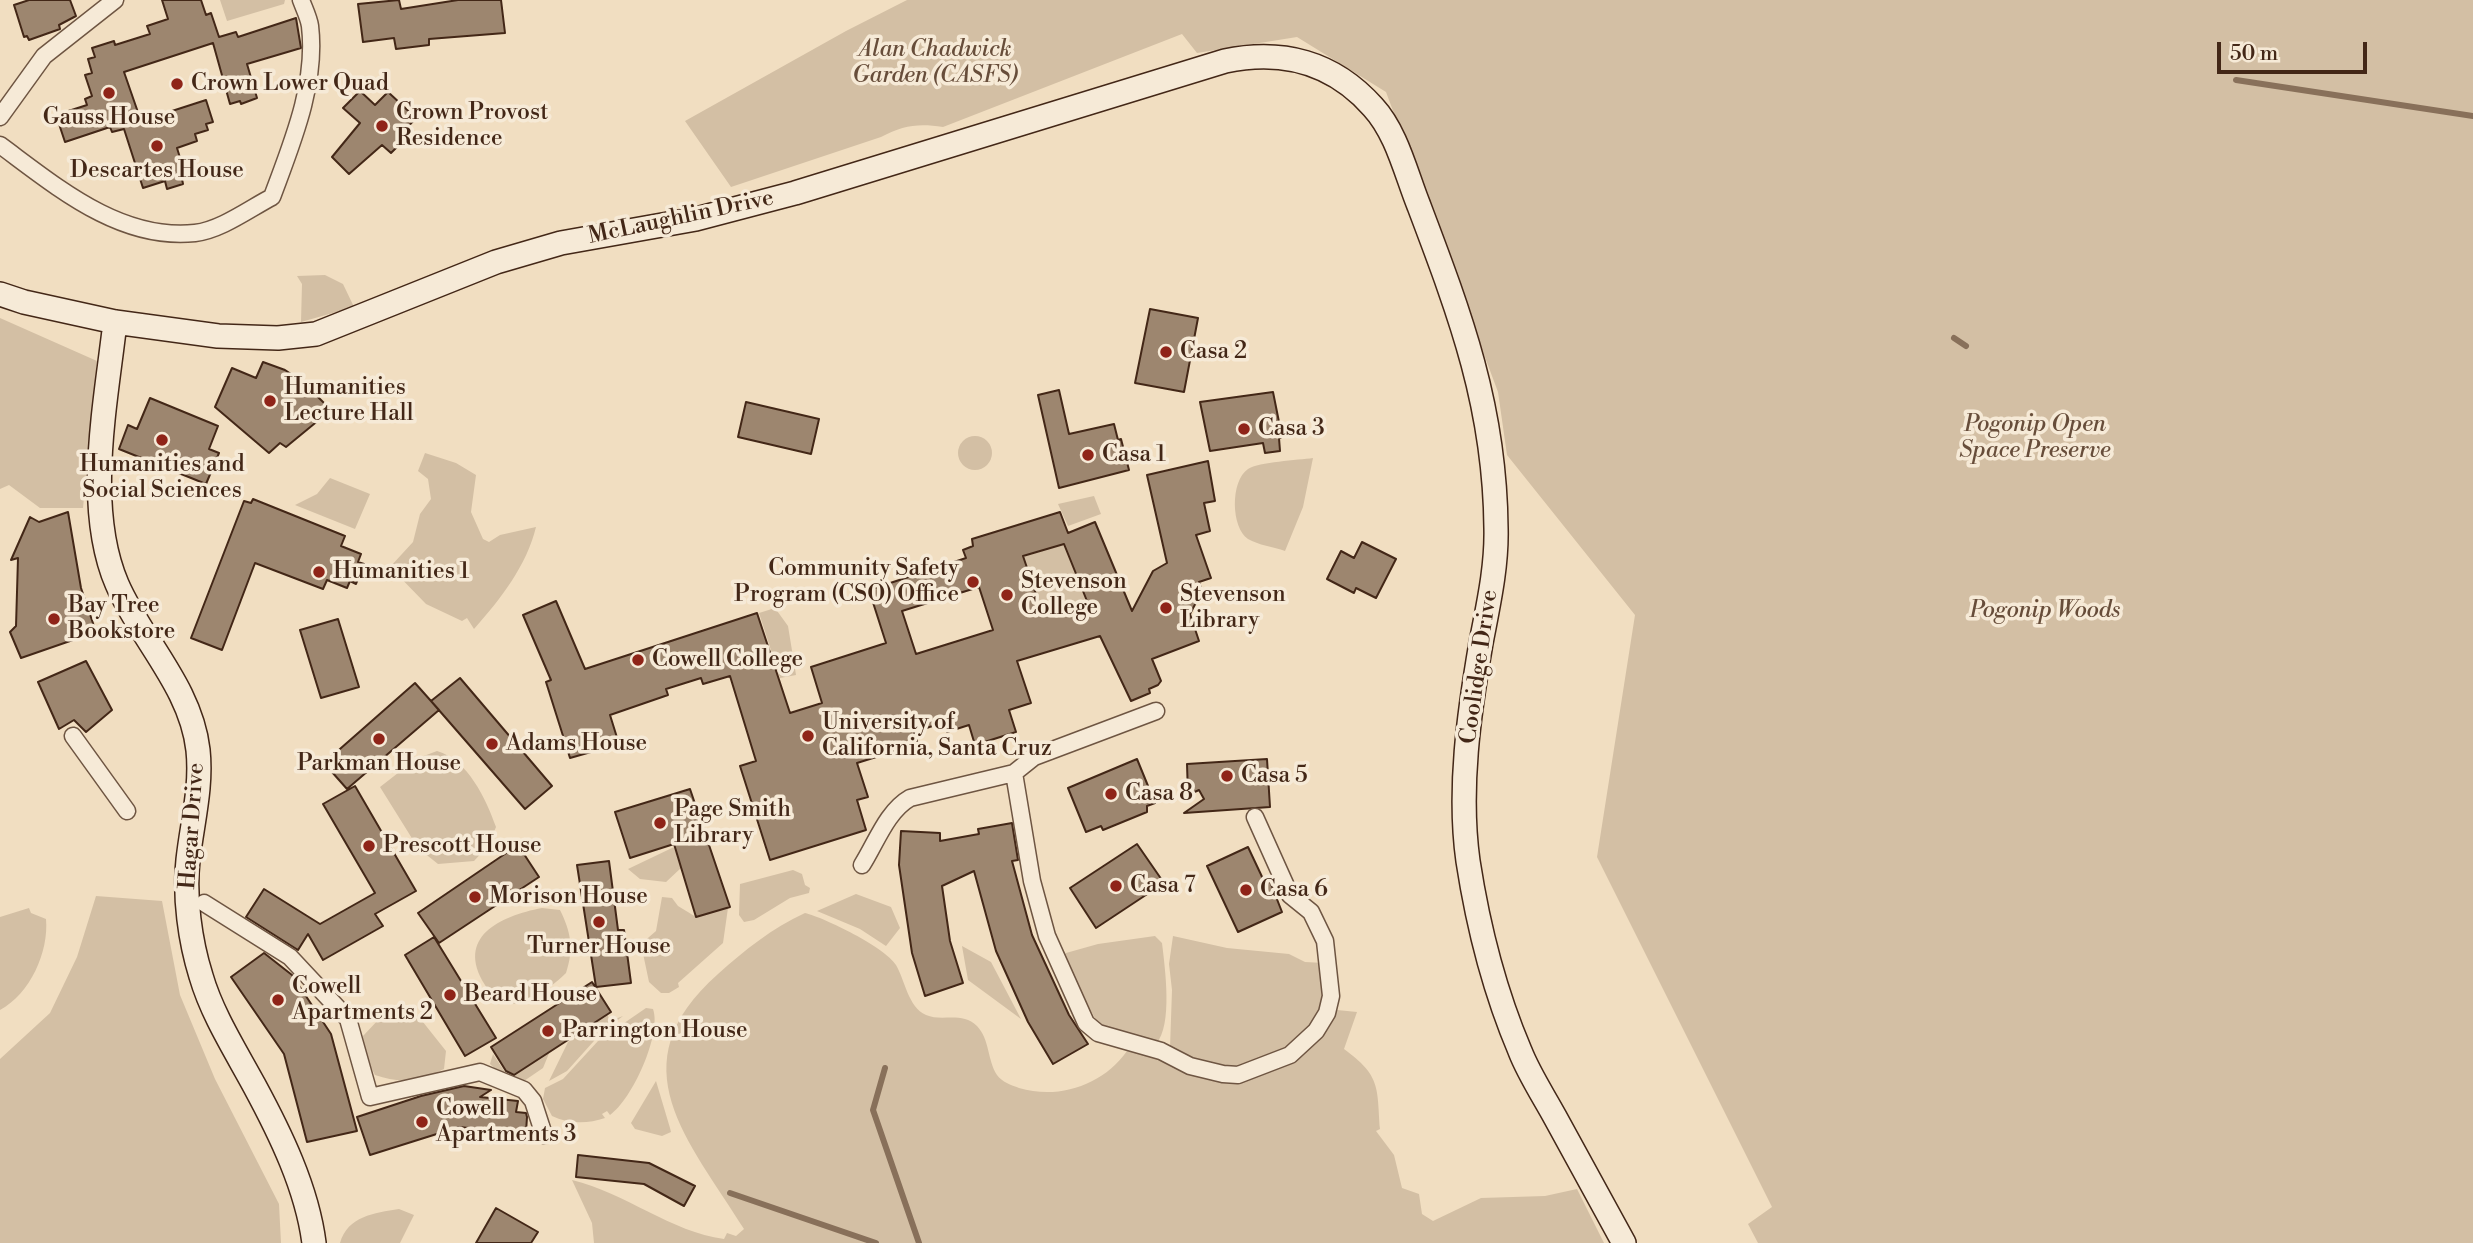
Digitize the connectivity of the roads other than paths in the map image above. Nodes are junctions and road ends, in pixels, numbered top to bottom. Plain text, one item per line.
1 (115, 0) edge
2 (301, 0) edge
3 (1354, 89) joint
4 (0, 117) edge
5 (0, 145) edge
6 (0, 294) edge
7 (115, 322) junction
8 (1156, 711) dead end
9 (73, 736) dead end
10 (1014, 773) junction
11 (127, 811) dead end
12 (1255, 817) dead end
13 (862, 865) dead end
14 (204, 903) dead end
15 (544, 1135) dead end
16 (314, 1243) edge
17 (1624, 1243) edge

1 - 4 street
2 - 5 street
3 - 7 street, McLaughlin Drive
3 - 17 street, Coolidge Drive
6 - 7 street, McLaughlin Drive
7 - 16 street, Hagar Drive
8 - 10 street
9 - 11 street
10 - 12 street
10 - 13 street
14 - 15 street

